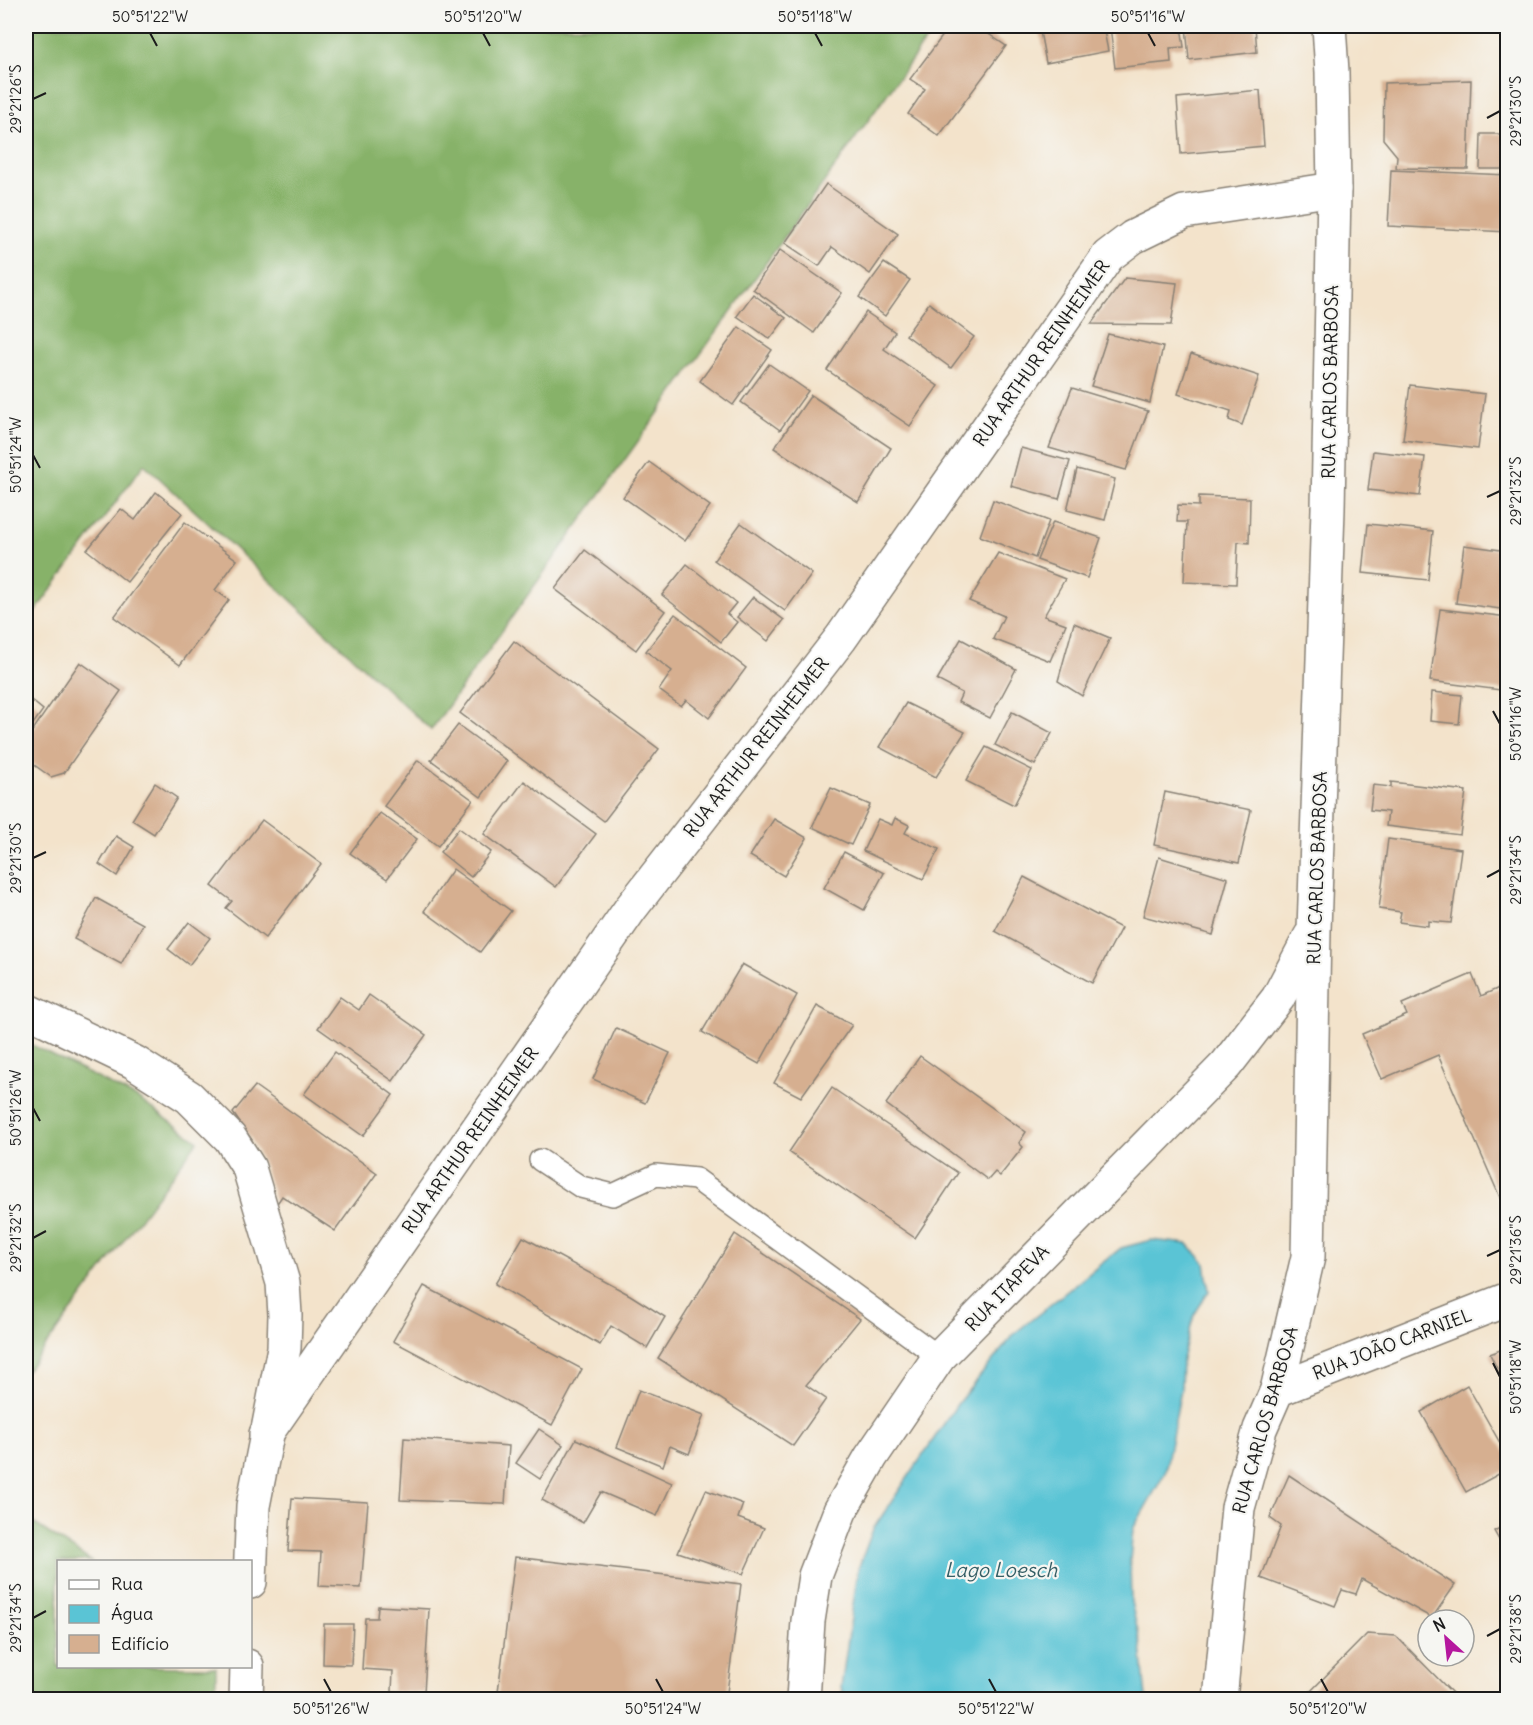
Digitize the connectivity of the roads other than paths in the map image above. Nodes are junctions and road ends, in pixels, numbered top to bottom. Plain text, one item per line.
1 (1329, 26) edge
2 (1334, 189) junction
3 (1314, 930) junction
4 (26, 1010) edge
5 (540, 1160) dead end
6 (1508, 1299) edge
7 (939, 1357) junction
8 (1277, 1390) junction
9 (266, 1434) junction
10 (251, 1560) edge
11 (247, 1668) edge
12 (246, 1700) edge
13 (804, 1700) edge
14 (1220, 1700) edge

1 - 2 street, RUA CARLOS BARBOSA
2 - 3 street, RUA CARLOS BARBOSA
2 - 9 street, RUA ARTHUR REINHEIMER
3 - 7 street, RUA ITAPEVA
3 - 8 street, RUA CARLOS BARBOSA
4 - 9 street
5 - 7 lane
6 - 8 street, RUA JOÃO CARNIEL
7 - 13 street, RUA ITAPEVA
8 - 14 street, RUA CARLOS BARBOSA
9 - 10 street
11 - 12 street

